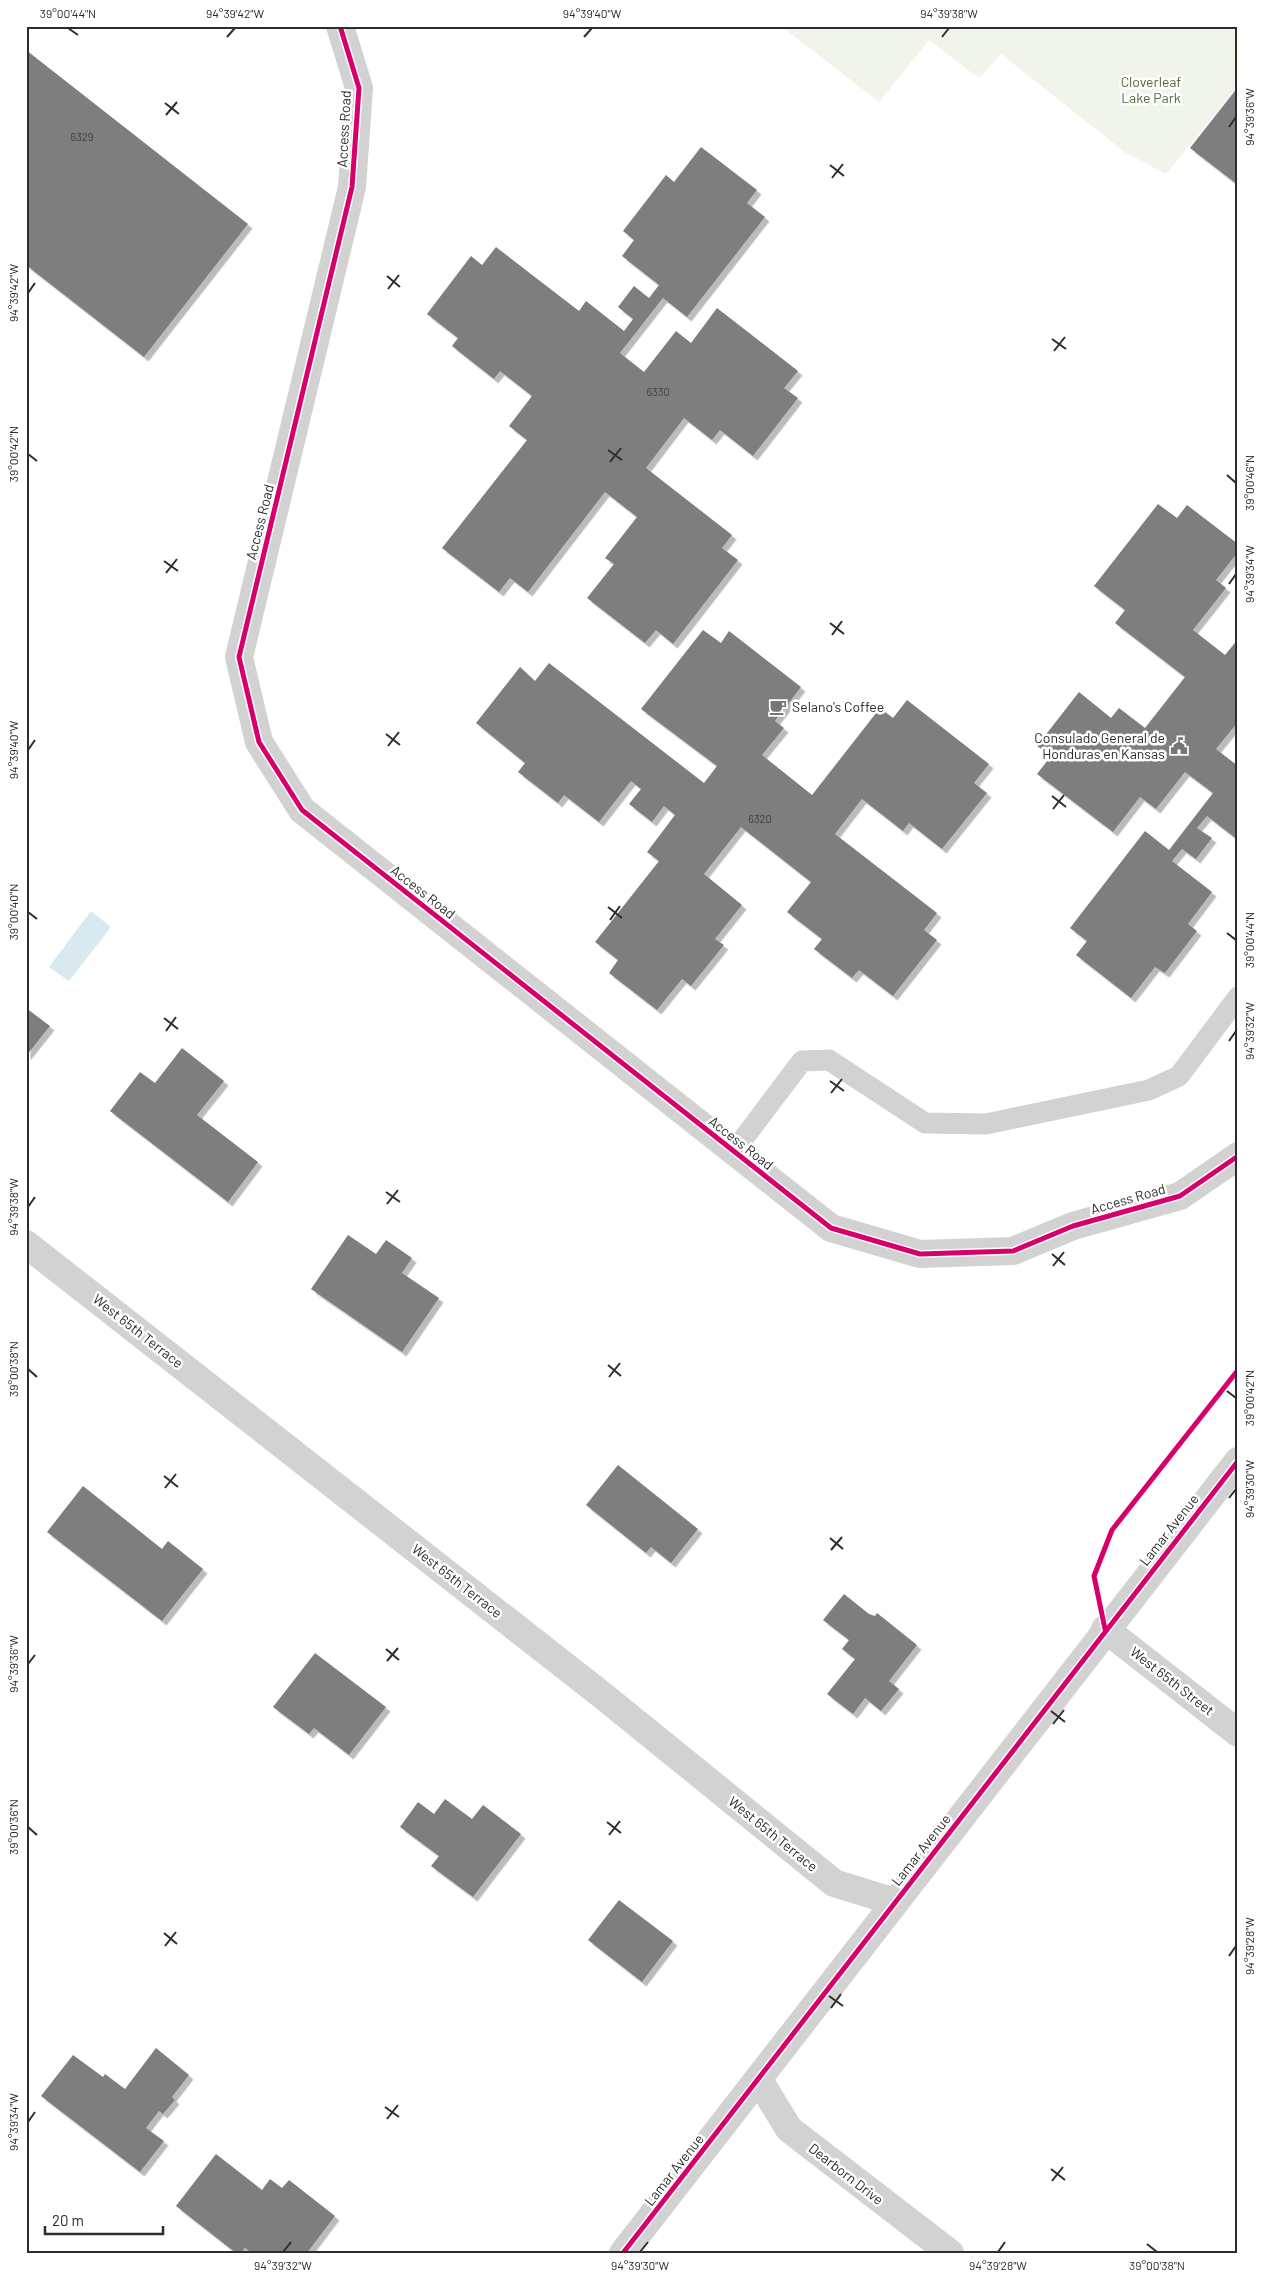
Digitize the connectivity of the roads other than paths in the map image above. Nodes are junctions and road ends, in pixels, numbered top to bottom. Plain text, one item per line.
1 (340, 26) edge
2 (1238, 997) edge
3 (734, 1151) junction
4 (1238, 1156) edge
5 (26, 1244) edge
6 (1238, 1461) edge
7 (1106, 1629) junction
8 (1238, 1733) edge
9 (895, 1902) junction
10 (759, 2080) junction
11 (623, 2253) edge
12 (950, 2253) edge

1 - 3 street, Access Road
2 - 3 lane
3 - 4 street, Access Road
5 - 9 street, West 65th Terrace
6 - 7 street, Lamar Avenue
7 - 8 street, West 65th Street
7 - 9 street, Lamar Avenue
9 - 10 street, Lamar Avenue
10 - 11 street, Lamar Avenue
10 - 12 street, Dearborn Drive

